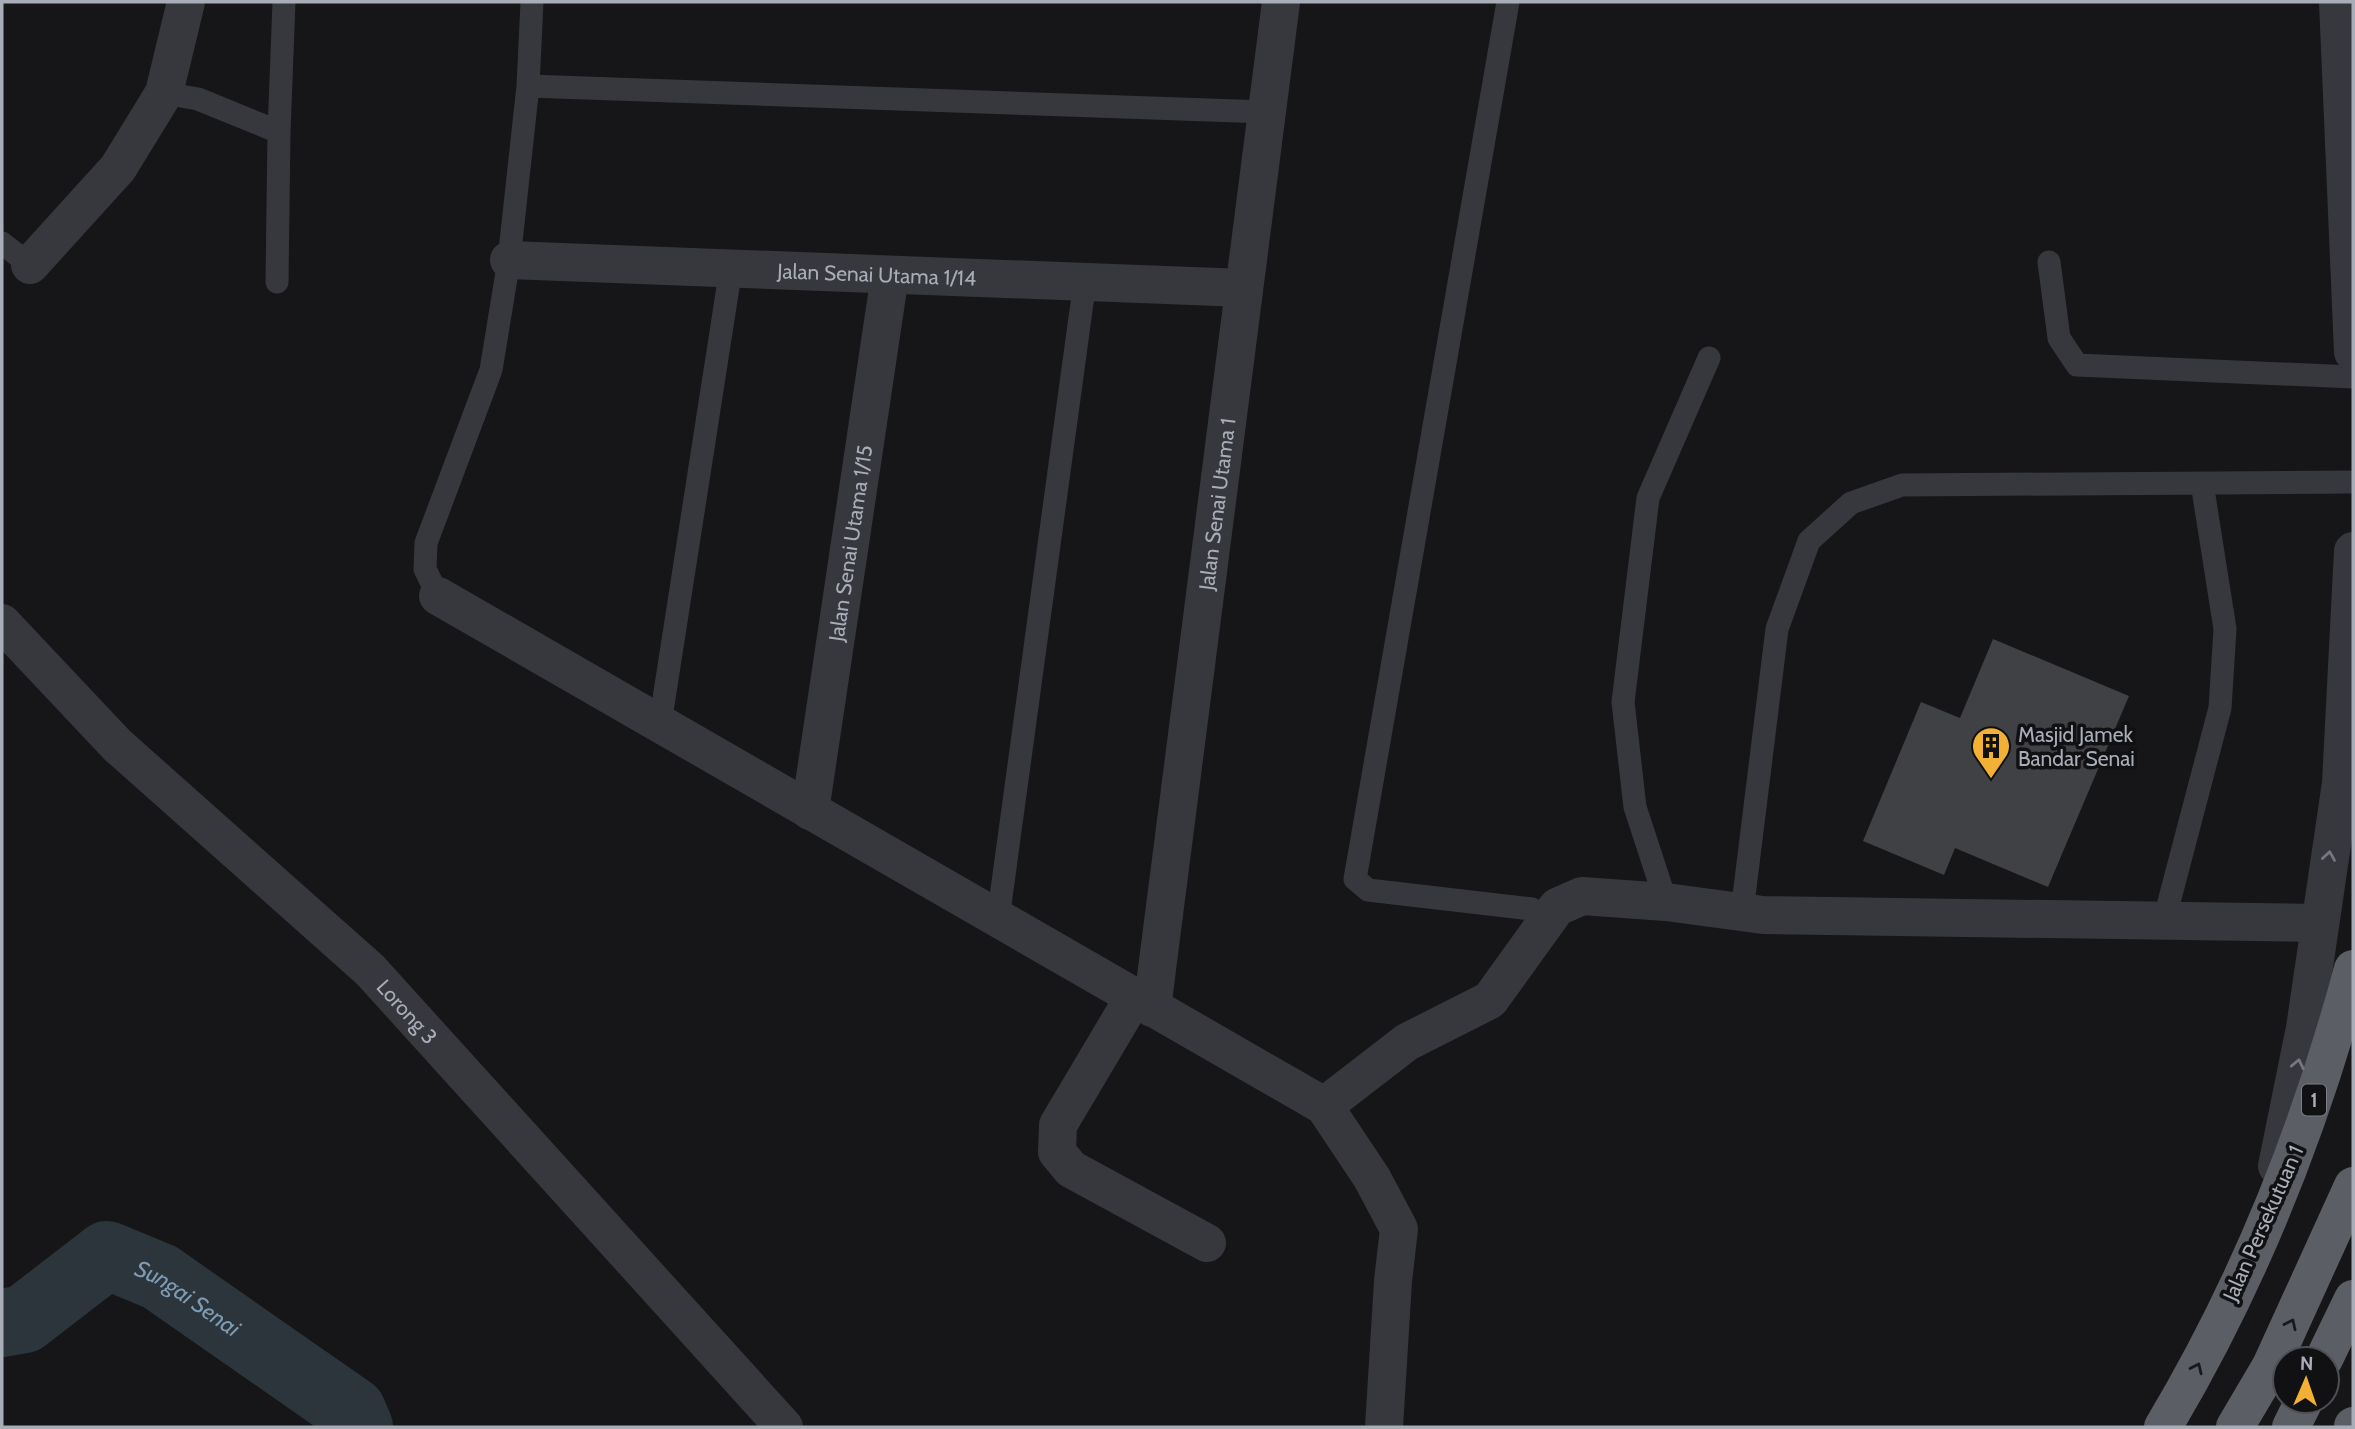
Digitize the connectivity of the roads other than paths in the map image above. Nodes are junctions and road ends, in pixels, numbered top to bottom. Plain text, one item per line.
1 (187, 2) edge
2 (284, 2) edge
3 (532, 2) edge
4 (1281, 2) edge
5 (1508, 2) edge
6 (2338, 2) edge
7 (528, 86) junction
8 (164, 93) junction
9 (1266, 112) junction
10 (279, 132) junction
11 (16, 254) edge
12 (509, 260) junction
13 (2049, 262) dead end
14 (731, 268) junction
15 (890, 275) junction
16 (1084, 281) junction
17 (277, 282) dead end
18 (1244, 288) junction
19 (2353, 352) edge
20 (1709, 358) dead end
21 (2353, 377) edge
22 (2353, 482) edge
23 (2202, 483) junction
24 (2353, 551) edge
25 (438, 596) joint
26 (2, 623) edge
27 (660, 724) junction
28 (810, 811) junction
29 (1666, 902) junction
30 (1742, 912) junction
31 (1548, 917) junction
32 (998, 919) junction
33 (2165, 921) junction
34 (2319, 923) junction
35 (2353, 970) edge
36 (1143, 1003) junction
37 (1324, 1106) junction
38 (2353, 1186) edge
39 (2264, 1227) junction
40 (1208, 1243) dead end
41 (2353, 1299) edge
42 (2331, 1345) edge
43 (784, 1427) edge
44 (1384, 1427) edge
45 (2163, 1427) edge
46 (2235, 1427) edge

1 - 8 street
2 - 10 lane
3 - 7 lane
4 - 9 street, Jalan Senai Utama 1
5 - 31 lane
6 - 19 street
7 - 9 lane
7 - 12 lane
8 - 10 lane
8 - 11 street
9 - 18 street, Jalan Senai Utama 1
10 - 17 lane
12 - 14 street, Jalan Senai Utama 1/14
12 - 25 lane
13 - 21 lane
14 - 15 street, Jalan Senai Utama 1/14
14 - 27 lane
15 - 16 street, Jalan Senai Utama 1/14
15 - 28 street, Jalan Senai Utama 1/15
16 - 18 street, Jalan Senai Utama 1/14
16 - 32 lane
18 - 36 street, Jalan Senai Utama 1
20 - 29 lane
22 - 23 lane
23 - 30 lane
23 - 33 lane
34 -> 24 street
25 - 27 street
26 - 43 street, Lorong 3
27 - 28 street
28 - 32 street
29 - 30 street
29 - 31 street
30 - 33 street
31 - 37 street
32 - 36 street
33 - 34 street
39 -> 34 street
35 - 39 highway, Jalan Persekutuan 1 / 1
36 - 37 street
36 - 40 street
37 - 44 street
46 -> 38 highway
45 -> 39 highway, Jalan Persekutuan 1 / 1
41 - 42 highway

